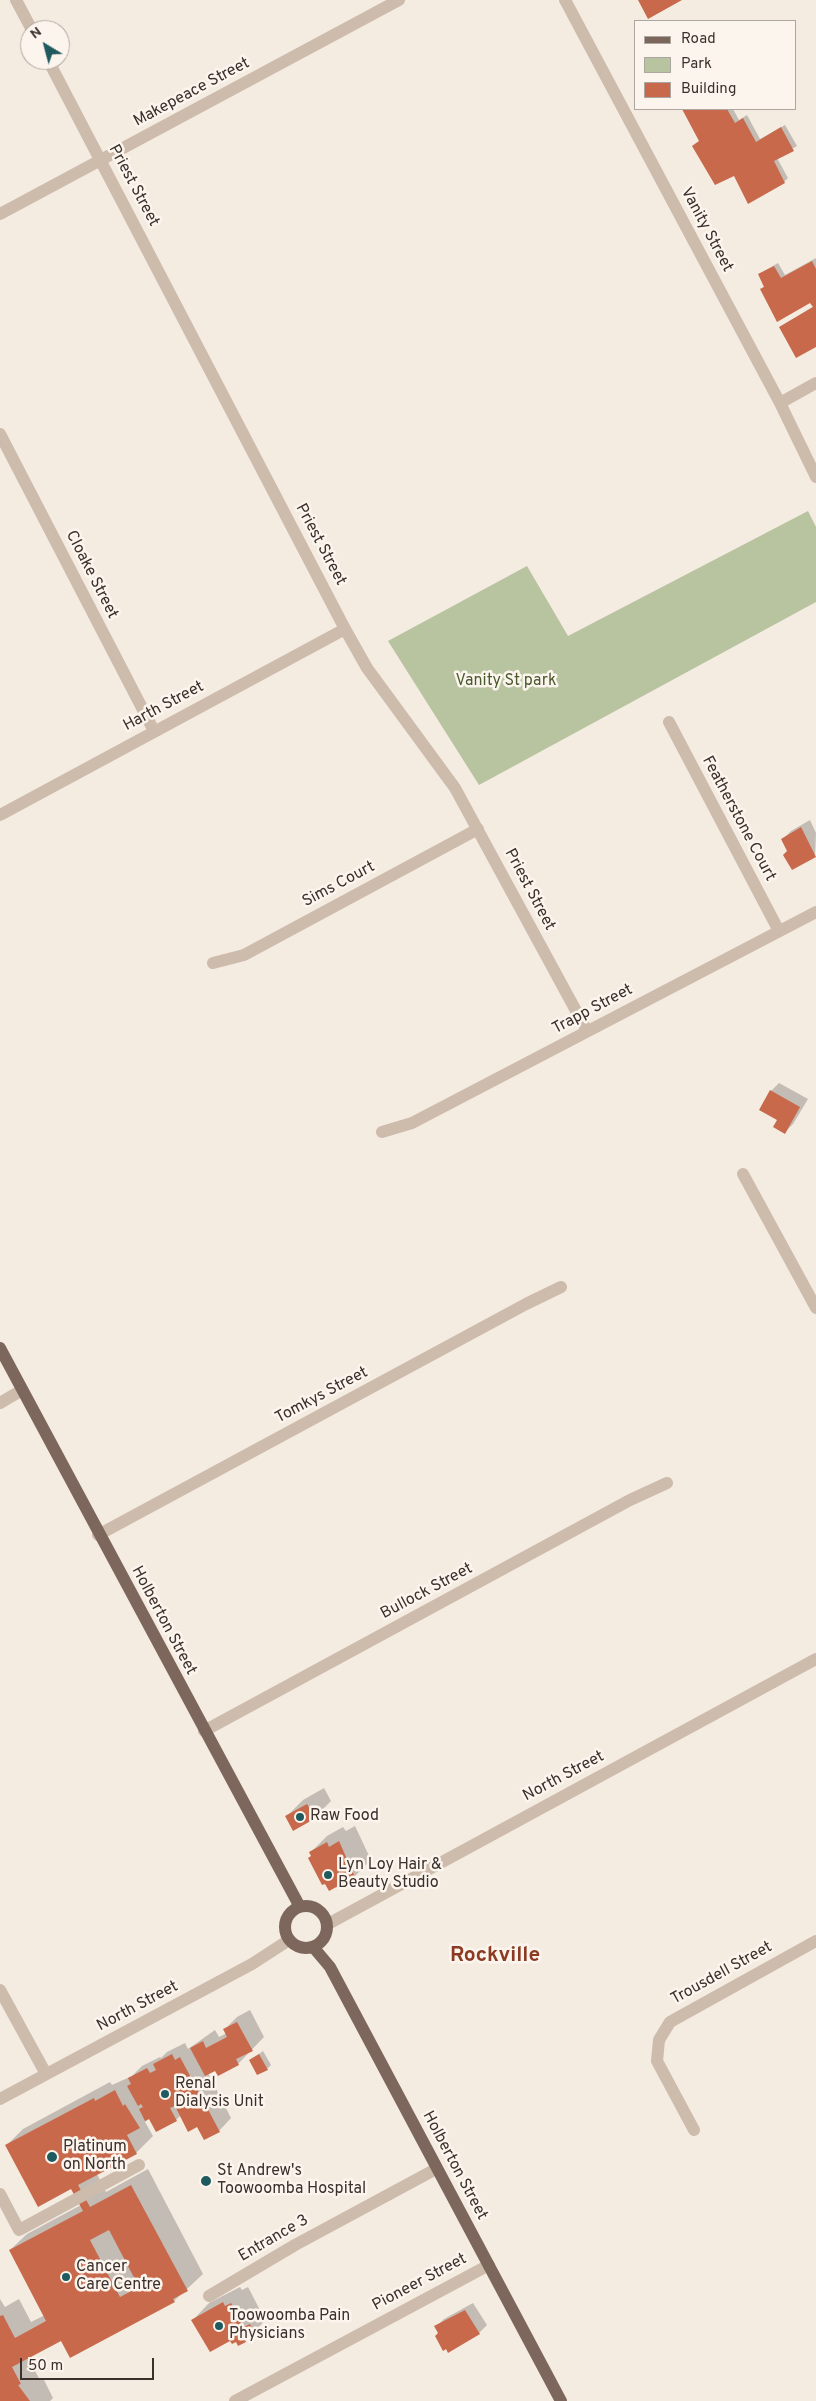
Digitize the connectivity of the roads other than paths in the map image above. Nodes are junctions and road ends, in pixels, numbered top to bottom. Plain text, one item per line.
1 (16, 0) edge
2 (399, 0) edge
3 (565, 0) edge
4 (27, 20) edge
5 (53, 70) edge
6 (101, 161) junction
7 (0, 214) edge
8 (816, 383) edge
9 (780, 403) junction
10 (0, 434) edge
11 (816, 477) edge
12 (345, 628) junction
13 (669, 722) dead end
14 (154, 731) junction
15 (0, 815) edge
16 (478, 829) junction
17 (816, 912) edge
18 (779, 931) junction
19 (214, 963) dead end
20 (587, 1031) junction
21 (382, 1132) dead end
22 (743, 1174) dead end
23 (561, 1288) dead end
24 (816, 1308) edge
25 (0, 1348) edge
26 (22, 1390) junction
27 (0, 1402) edge
28 (667, 1483) dead end
29 (98, 1535) junction
30 (816, 1659) edge
31 (204, 1731) junction
32 (300, 1907) junction
33 (328, 1924) junction
34 (289, 1940) junction
35 (816, 1941) edge
36 (314, 1948) junction
37 (0, 1990) edge
38 (46, 2074) junction
39 (0, 2099) edge
40 (694, 2130) dead end
41 (139, 2165) dead end
42 (436, 2169) junction
43 (0, 2194) edge
44 (489, 2265) junction
45 (209, 2296) dead end
46 (235, 2401) edge
47 (561, 2401) edge

1 - 4 street
2 - 6 street, Makepeace Street
3 - 9 street, Vanity Street
5 - 6 street, Priest Street
6 - 7 street, Makepeace Street
6 - 12 street, Priest Street
8 - 9 street
9 - 11 street, Vanity Street
10 - 14 street, Cloake Street
12 - 14 street, Harth Street
12 - 16 street, Priest Street
13 - 18 street, Featherstone Court
14 - 15 street, Harth Street
16 - 19 street, Sims Court
16 - 20 street, Priest Street
17 - 18 street, Trapp Street
18 - 20 street, Trapp Street
20 - 21 street, Trapp Street
22 - 24 street
23 - 29 street, Tomkys Street
25 - 26 main road, Holberton Street
26 - 27 street
26 - 29 main road, Holberton Street
28 - 31 street, Bullock Street
29 - 31 main road, Holberton Street
30 - 33 street, North Street
31 - 32 main road, Holberton Street
32 - 33 main road
32 - 34 main road
33 - 36 main road
34 - 36 main road
34 - 38 street, North Street
35 - 40 street, Trousdell Street
36 - 42 main road, Holberton Street
37 - 38 street
38 - 39 street, North Street
41 - 43 street
42 - 44 main road, Holberton Street
42 - 45 street, Entrance 3
44 - 46 street, Pioneer Street
44 - 47 main road, Holberton Street

